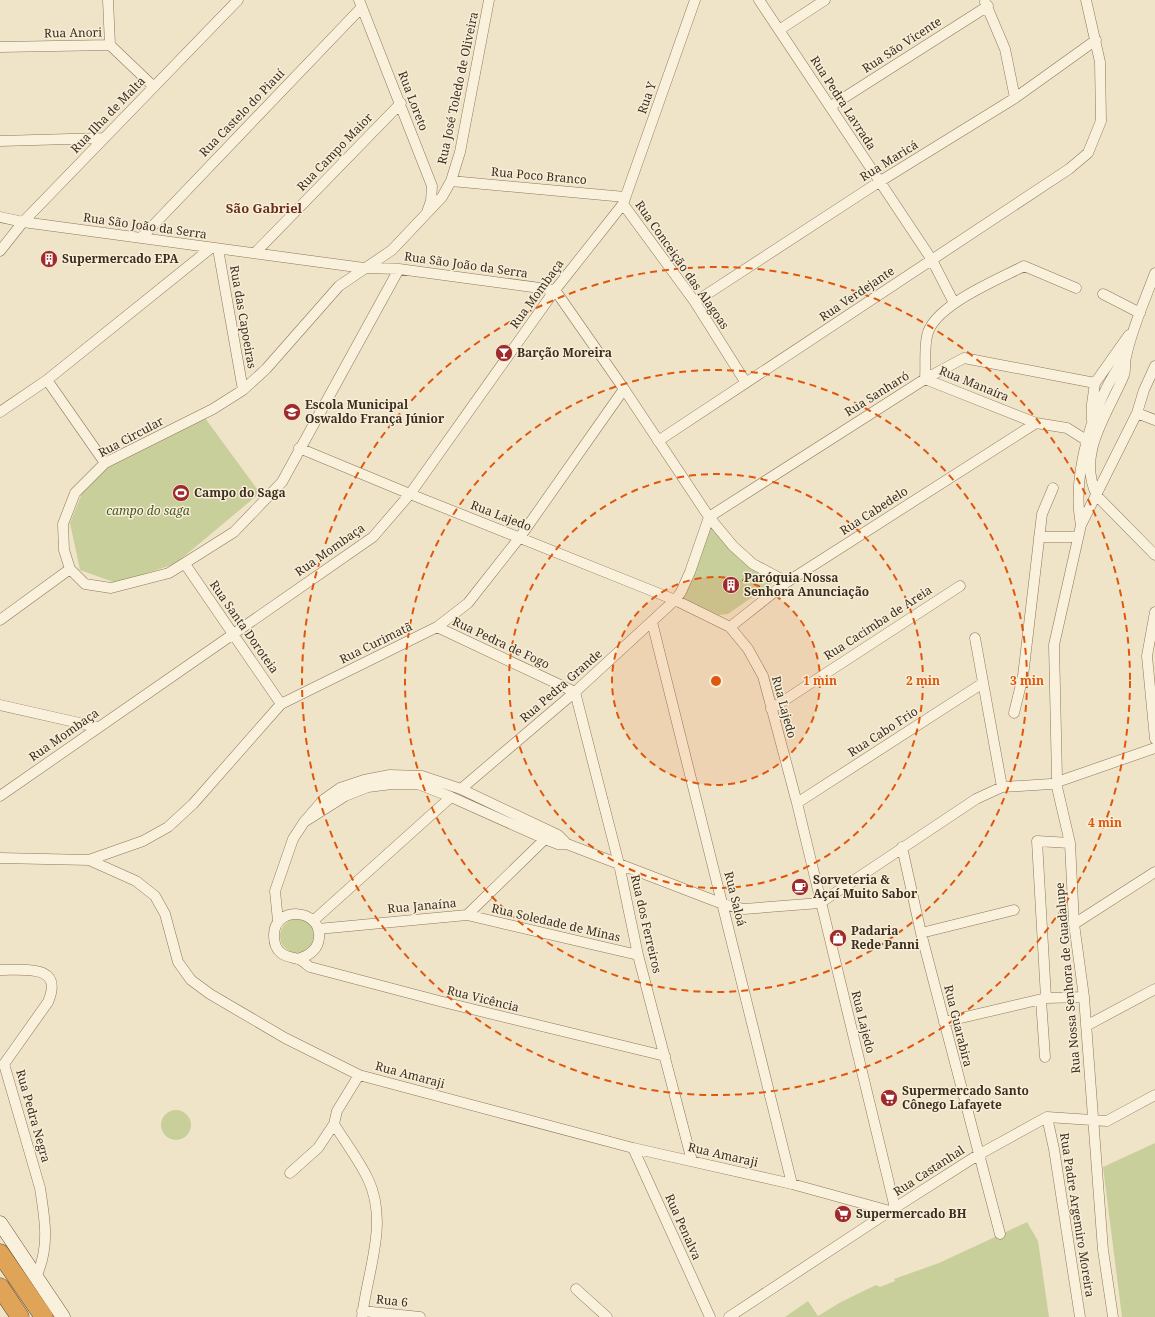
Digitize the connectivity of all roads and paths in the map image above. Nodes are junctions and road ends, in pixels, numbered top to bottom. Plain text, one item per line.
1 (108, 0) edge
2 (238, 0) edge
3 (489, 0) edge
4 (695, 0) edge
5 (759, 0) edge
6 (825, 0) edge
7 (1086, 0) edge
8 (361, 3) edge
9 (986, 3) edge
10 (779, 30) junction
11 (1096, 40) junction
12 (110, 45) junction
13 (0, 47) edge
14 (154, 87) junction
15 (1015, 98) junction
16 (401, 103) junction
17 (831, 106) junction
18 (104, 138) junction
19 (0, 141) edge
20 (451, 181) junction
21 (879, 182) junction
22 (624, 200) junction
23 (427, 214) junction
24 (0, 216) edge
25 (23, 222) junction
26 (141, 238) junction
27 (214, 249) junction
28 (0, 251) edge
29 (256, 253) junction
30 (932, 260) junction
31 (364, 268) junction
32 (399, 269) junction
33 (1155, 273) edge
34 (1076, 288) dead end
35 (555, 290) junction
36 (1103, 294) dead end
37 (695, 302) junction
38 (954, 303) junction
39 (1140, 313) junction
40 (1137, 324) junction
41 (1125, 358) junction
42 (1154, 369) edge
43 (926, 379) junction
44 (47, 380) junction
45 (746, 383) junction
46 (1095, 383) junction
47 (624, 389) junction
48 (243, 390) junction
49 (0, 412) edge
50 (1137, 413) junction
51 (1155, 420) edge
52 (1036, 423) junction
53 (1092, 424) junction
54 (1086, 440) junction
55 (658, 441) junction
56 (299, 448) junction
57 (105, 463) junction
58 (1053, 488) dead end
59 (410, 494) junction
60 (1097, 496) junction
61 (709, 517) junction
62 (1081, 525) junction
63 (520, 537) junction
64 (1039, 537) junction
65 (1078, 537) junction
66 (1155, 555) edge
67 (185, 564) junction
68 (70, 569) junction
69 (787, 582) junction
70 (960, 586) dead end
71 (675, 600) junction
72 (1155, 612) edge
73 (0, 620) edge
74 (652, 622) junction
75 (437, 627) junction
76 (730, 627) junction
77 (234, 633) junction
78 (975, 638) dead end
79 (983, 683) junction
80 (575, 692) junction
81 (281, 704) junction
82 (0, 705) edge
83 (771, 708) junction
84 (1014, 713) dead end
85 (97, 727) junction
86 (1155, 739) edge
87 (1155, 748) edge
88 (1056, 782) junction
89 (1002, 787) junction
90 (460, 789) junction
91 (0, 796) edge
92 (450, 796) junction
93 (797, 803) junction
94 (304, 822) junction
95 (545, 839) junction
96 (1070, 842) junction
97 (567, 844) junction
98 (902, 847) junction
99 (0, 858) edge
100 (89, 860) junction
101 (619, 864) junction
102 (1155, 872) edge
103 (820, 903) junction
104 (723, 904) junction
105 (1014, 910) dead end
106 (467, 915) junction
107 (278, 921) junction
108 (1074, 924) junction
109 (315, 925) junction
110 (921, 933) junction
111 (638, 955) junction
112 (298, 959) junction
113 (0, 970) edge
114 (1155, 989) edge
115 (1084, 997) junction
116 (1043, 999) junction
117 (944, 1022) junction
118 (1086, 1026) junction
119 (665, 1056) junction
120 (1045, 1057) dead end
121 (359, 1075) junction
122 (1155, 1095) edge
123 (1048, 1117) junction
124 (1094, 1120) junction
125 (334, 1124) junction
126 (633, 1148) junction
127 (978, 1155) junction
128 (692, 1161) junction
129 (290, 1173) dead end
130 (792, 1184) junction
131 (892, 1210) junction
132 (0, 1223) edge
133 (1000, 1234) dead end
134 (0, 1253) edge
135 (36, 1277) junction
136 (0, 1288) edge
137 (576, 1289) dead end
138 (362, 1314) edge
139 (20, 1317) edge
140 (44, 1317) edge
141 (63, 1317) edge
142 (420, 1317) edge
143 (607, 1317) edge
144 (710, 1317) edge
145 (729, 1317) edge
146 (1080, 1317) edge
147 (1112, 1317) edge

1 - 12 street
2 - 14 street, Rua Ilha de Malta
3 - 20 street, Rua José Toledo de Oliveira
4 - 22 street, Rua Y
5 - 10 street, Rua Pedra Lavrada
6 - 10 street
7 - 11 street, Rua Verdejante
8 - 16 street, Rua Loreto
8 - 26 street, Rua Castelo do Piauí
9 - 15 street
9 - 17 street, Rua São Vicente
10 - 17 street, Rua Pedra Lavrada
11 - 15 street, Rua Maricá
11 - 30 street, Rua Verdejante
12 - 13 street, Rua Anori
12 - 14 street, Rua Anori
14 - 18 street, Rua Ilha de Malta
15 - 21 street, Rua Maricá
16 - 23 street, Rua Loreto
16 - 29 street, Rua Campo Maior
17 - 21 street, Rua Pedra Lavrada
18 - 19 street
18 - 25 street, Rua Ilha de Malta
20 - 22 street, Rua Poco Branco
20 - 23 street
21 - 30 street, Rua Pedra Lavrada
21 - 37 street, Rua Maricá
22 - 35 street, Rua Mombaça
22 - 37 street, Rua Conceição das Alagoas
23 - 31 street
24 - 25 street, Rua São João da Serra
25 - 26 street, Rua São João da Serra
25 - 28 street, Rua Ilha de Malta
26 - 27 street, Rua São João da Serra
27 - 29 street, Rua São João da Serra
27 - 44 street
27 - 48 street, Rua das Capoeiras
29 - 31 street, Rua São João da Serra
30 - 38 street, Rua Pedra Lavrada
30 - 45 street, Rua Verdejante
31 - 32 street, Rua São João da Serra
31 - 48 street, Rua Circular
32 - 35 street, Rua São João da Serra
32 - 56 street, Rua Circular
33 - 39 street
34 - 38 street, Rua Manaíra
35 - 47 street
35 - 59 street, Rua Mombaça
36 - 39 street
37 - 45 street, Rua Conceição das Alagoas
38 - 43 street, Rua Manaíra
39 - 40 street
40 - 41 street
40 - 46 street
41 - 53 street
41 - 60 street
42 - 50 street, Rua Nossa Senhora de Guadalupe
43 - 46 street, Rua Sanharó
43 - 52 street, Rua Manaíra
43 - 61 street, Rua Sanharó
44 - 49 street
44 - 57 street
45 - 55 street, Rua Verdejante
46 - 53 street
47 - 55 street
47 - 63 street, Rua Curimatã
48 - 57 street, Rua Circular
50 - 51 street
50 - 60 street, Rua Nossa Senhora de Guadalupe
52 - 54 street, Rua Manaíra
52 - 69 street, Rua Cabedelo
53 - 54 street
54 - 62 street
55 - 61 street
56 - 59 street, Rua Lajedo
56 - 67 street, Rua Circular
57 - 68 street, Rua Circular
58 - 64 street
59 - 63 street, Rua Lajedo
59 - 77 street, Rua Mombaça
60 - 62 street, Rua Nossa Senhora de Guadalupe
60 - 66 street
61 - 69 street
61 - 71 street
62 - 65 street, Rua Nossa Senhora de Guadalupe
63 - 71 street, Rua Lajedo
63 - 75 street, Rua Curimatã
64 - 65 street
64 - 84 street
65 - 88 street, Rua Nossa Senhora de Guadalupe
67 - 68 street, Rua Circular
67 - 77 street, Rua Santa Doroteia
68 - 73 street
69 - 76 street, Rua Cabedelo
70 - 83 street, Rua Cacimba de Areia
71 - 74 street, Rua Pedra Grande
71 - 76 street, Rua Lajedo
72 - 86 street
74 - 80 street, Rua Pedra Grande
74 - 104 street, Rua Saloá
75 - 80 street, Rua Pedra de Fogo
75 - 81 street, Rua Curimatã
76 - 83 street, Rua Lajedo
77 - 81 street, Rua Santa Doroteia
77 - 85 street, Rua Mombaça
78 - 79 street
79 - 89 street
79 - 93 street, Rua Cabo Frio
80 - 90 street, Rua Pedra Grande
80 - 101 street, Rua dos Ferreiros
81 - 100 street, Rua Curimatã
82 - 85 street
83 - 93 street, Rua Lajedo
85 - 91 street, Rua Mombaça
87 - 88 street
88 - 89 street
88 - 96 street, Rua Nossa Senhora de Guadalupe
89 - 98 street
90 - 94 street
90 - 97 street
92 - 94 street
92 - 95 street
92 - 109 street
93 - 103 street, Rua Lajedo
94 - 107 street
95 - 97 street
95 - 106 street, Rua Janaína
96 - 108 street, Rua Nossa Senhora de Guadalupe
96 - 116 street
97 - 101 street
98 - 103 street
98 - 110 street, Rua Guarabira
99 - 100 street, Rua Amaraji
100 - 121 street, Rua Amaraji
101 - 104 street
101 - 111 street, Rua dos Ferreiros
102 - 108 street
103 - 104 street
103 - 131 street, Rua Lajedo
104 - 130 street, Rua Saloá
105 - 110 street
106 - 109 street, Rua Janaína
106 - 111 street, Rua Soledade de Minas
107 - 109 street
107 - 112 street
108 - 115 street, Rua Nossa Senhora de Guadalupe
109 - 112 street
110 - 117 street, Rua Guarabira
111 - 119 street, Rua dos Ferreiros
112 - 119 street, Rua Vicência
113 - 135 street, Rua Pedra Negra
114 - 118 street
115 - 116 street
115 - 118 street, Rua Nossa Senhora de Guadalupe
116 - 117 street
116 - 120 street
117 - 127 street, Rua Guarabira
118 - 124 street, Rua Nossa Senhora de Guadalupe
119 - 128 street, Rua dos Ferreiros
121 - 125 street
121 - 126 street, Rua Amaraji
122 - 124 street
123 - 124 street
123 - 127 street, Rua Castanhal
123 - 146 street, Rua Padre Argemiro Moreira
124 - 147 street, Rua Nossa Senhora de Guadalupe
125 - 129 street
125 - 138 street
126 - 128 street, Rua Amaraji
126 - 144 street, Rua Penalva
127 - 131 street, Rua Castanhal
127 - 133 street, Rua Guarabira
128 - 130 street, Rua Amaraji
130 - 131 street, Rua Amaraji
131 - 145 street, Rua Castanhal
132 - 135 main road
134 - 140 highway
135 - 141 main road
136 - 139 highway
137 - 143 street
138 - 142 street, Rua 6

